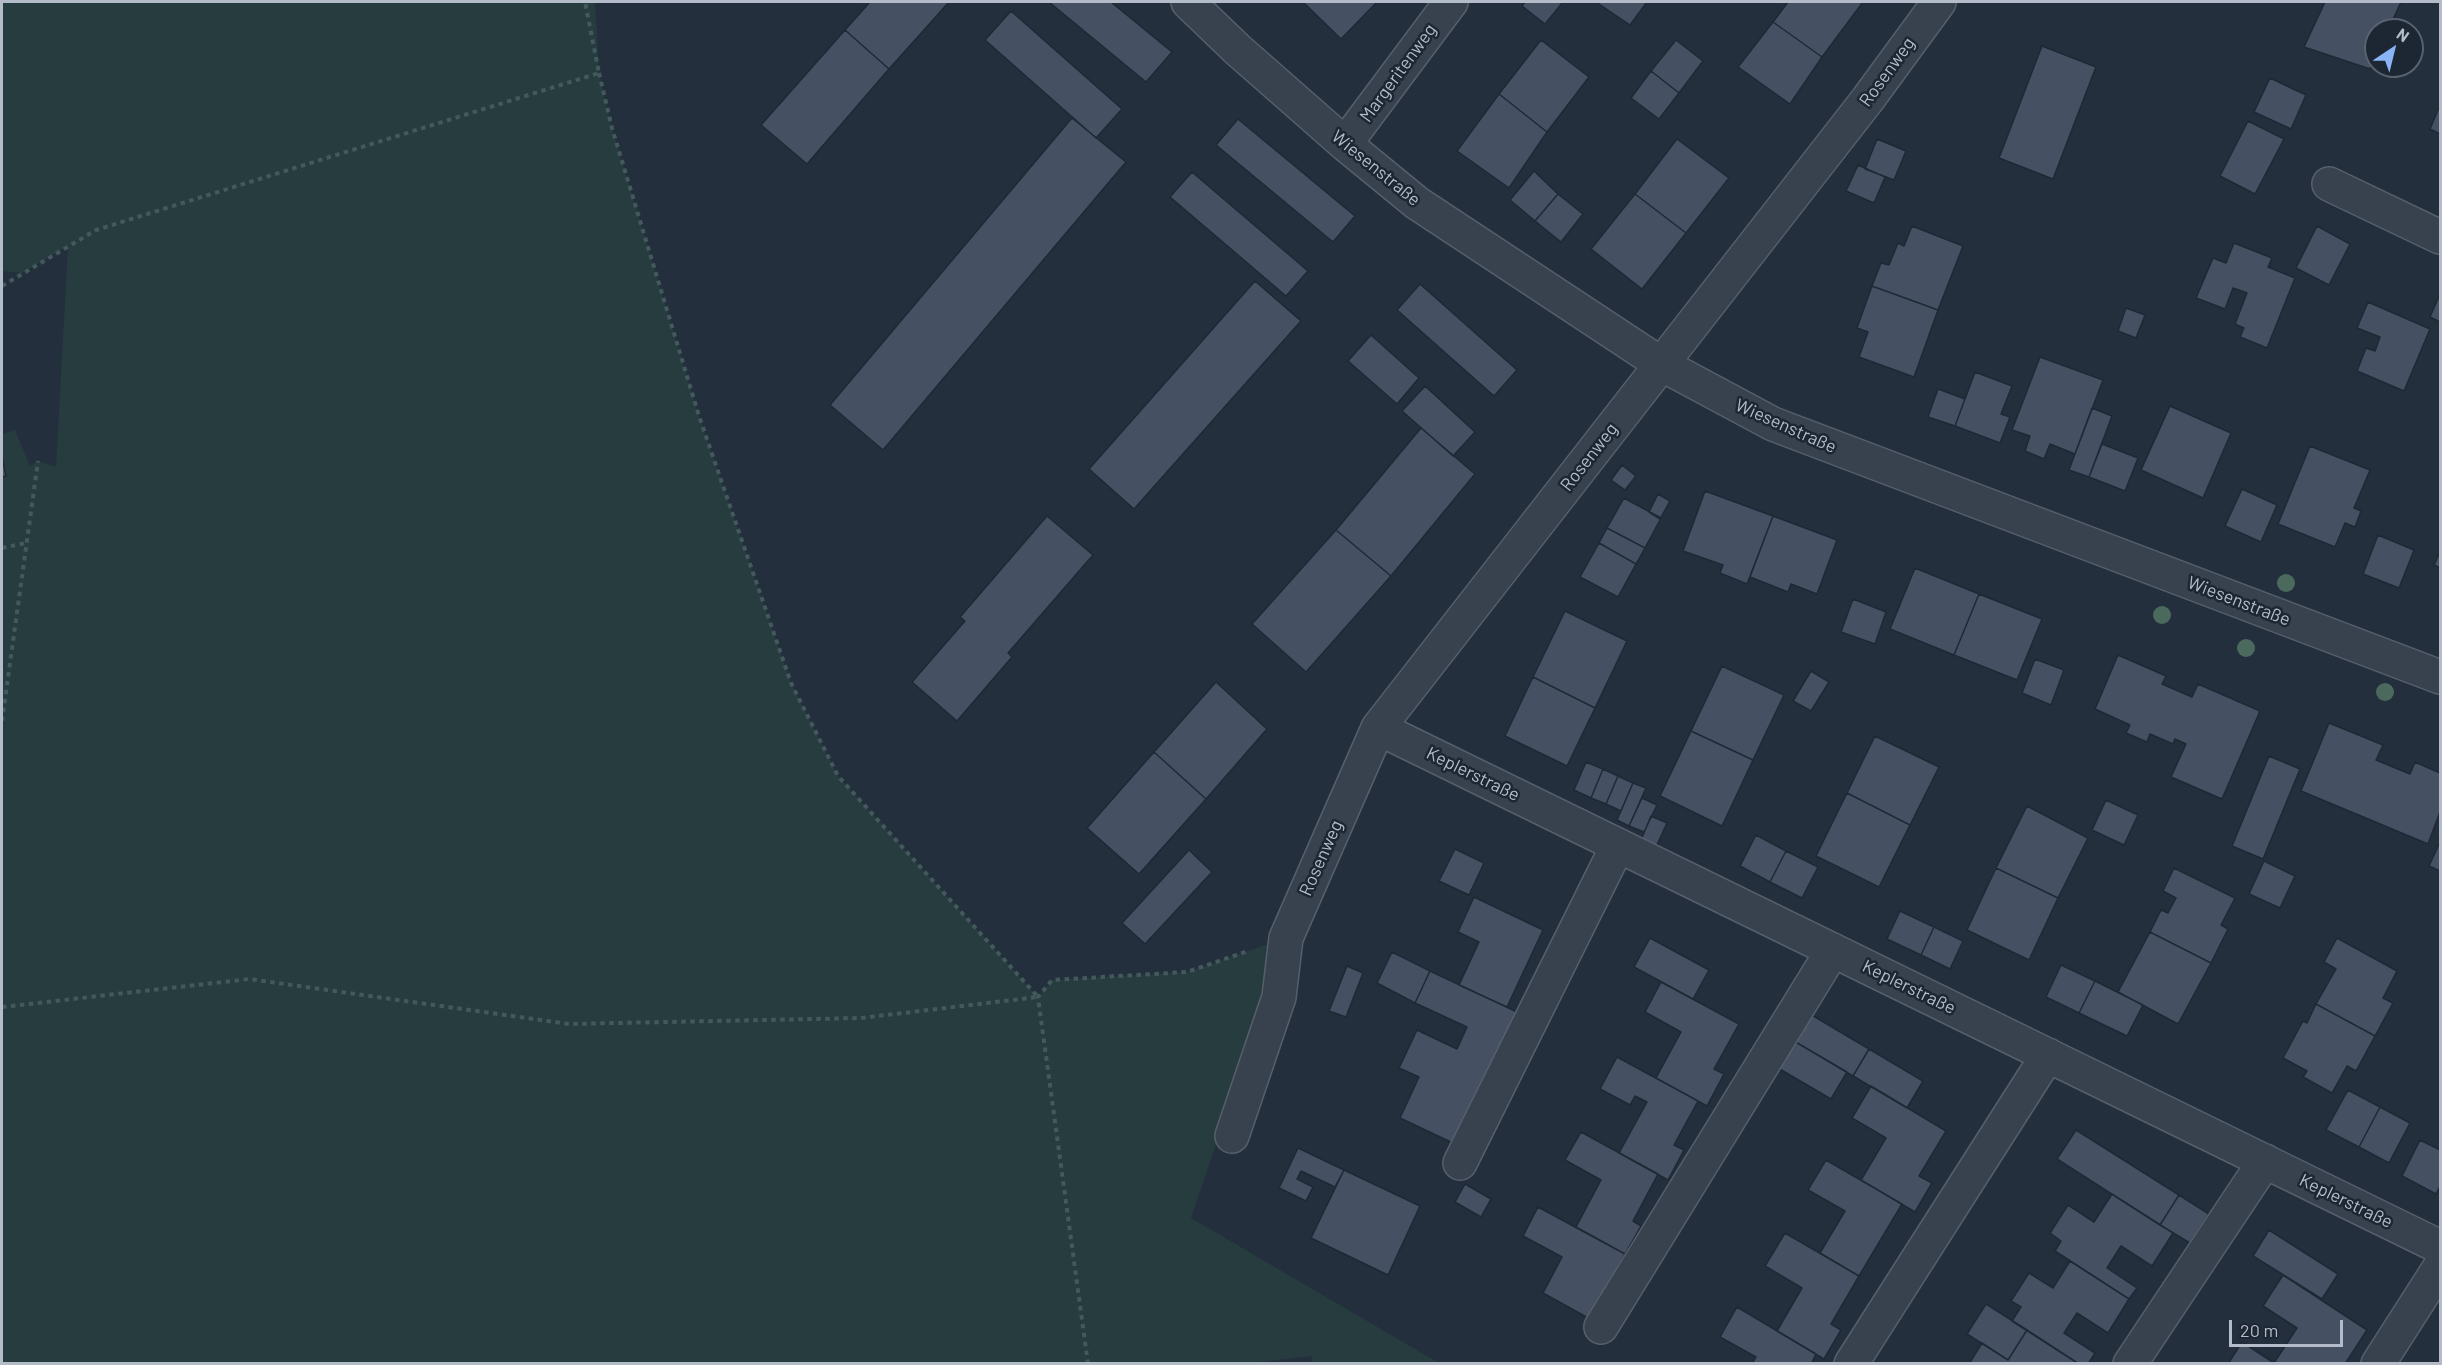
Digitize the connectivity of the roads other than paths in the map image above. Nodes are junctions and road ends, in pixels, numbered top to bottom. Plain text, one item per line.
1 (1188, 2) edge
2 (1450, 2) edge
3 (1939, 2) edge
4 (1345, 144) junction
5 (2328, 184) dead end
6 (2440, 237) edge
7 (1661, 364) junction
8 (2440, 677) edge
9 (1378, 728) junction
10 (1618, 845) junction
11 (1833, 950) junction
12 (2048, 1055) junction
13 (1232, 1136) dead end
14 (2265, 1161) junction
15 (1460, 1162) dead end
16 (2440, 1247) edge
17 (2440, 1267) edge
18 (1601, 1328) dead end
19 (1851, 1364) edge
20 (2130, 1364) edge
21 (2378, 1364) edge

1 - 4 street, Wiesenstraße
2 - 4 street, Margeritenweg
3 - 7 street, Rosenweg
4 - 7 street, Wiesenstraße
5 - 6 street
7 - 8 street, Wiesenstraße
7 - 9 street, Rosenweg
9 - 10 street, Keplerstraße
9 - 13 street, Rosenweg
10 - 11 street, Keplerstraße
10 - 15 street
11 - 12 street, Keplerstraße
11 - 18 street
12 - 14 street, Keplerstraße
12 - 19 street
14 - 16 street, Keplerstraße
14 - 20 street
17 - 21 street

